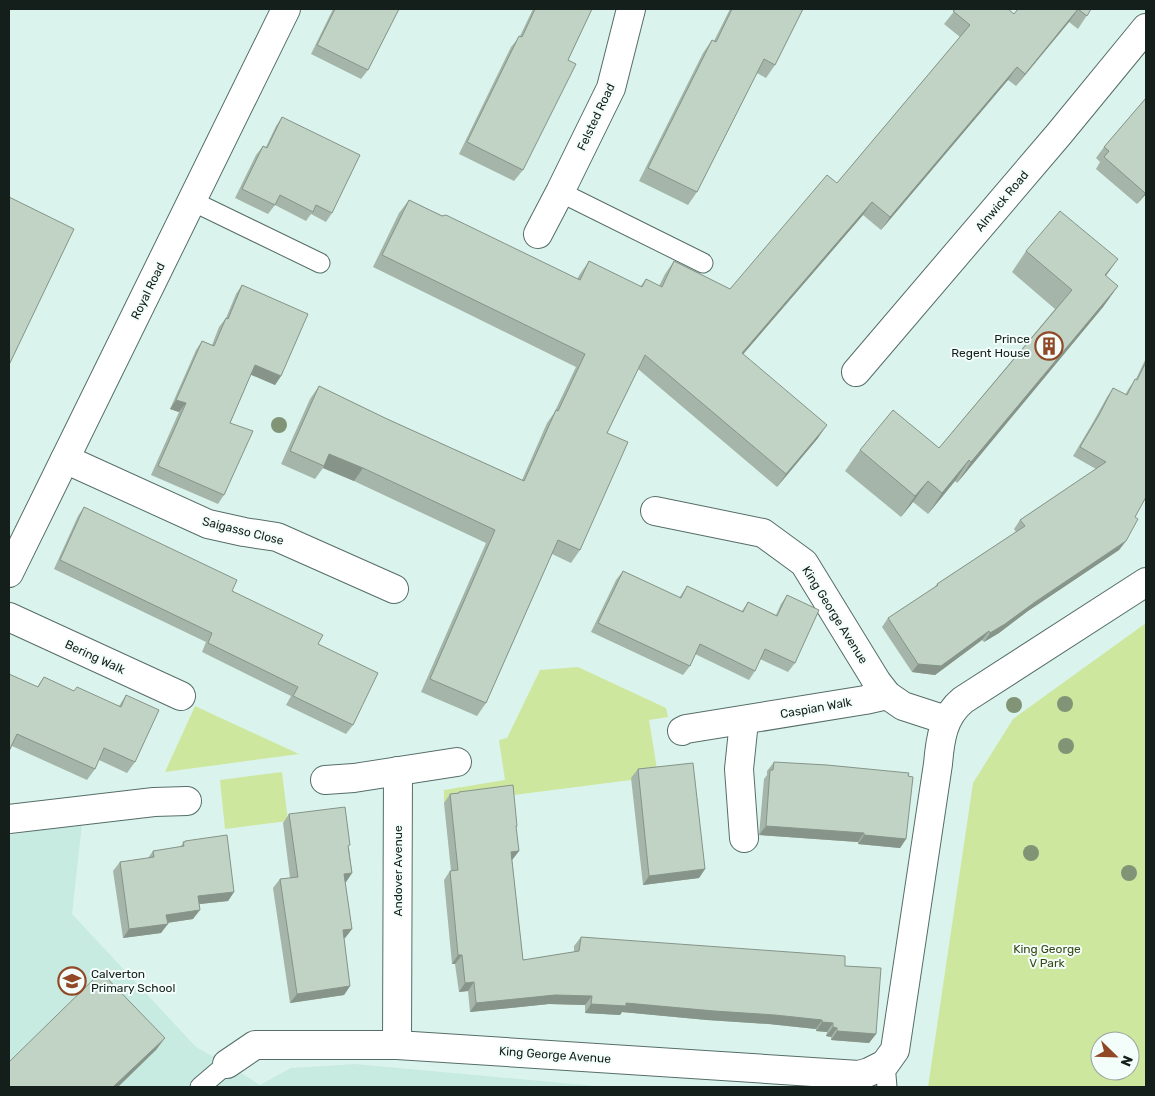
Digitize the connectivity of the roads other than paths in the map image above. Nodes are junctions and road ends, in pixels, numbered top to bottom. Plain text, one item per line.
1 (286, 9) edge
2 (631, 9) edge
3 (1146, 28) edge
4 (560, 192) junction
5 (192, 200) junction
6 (538, 234) dead end
7 (320, 263) dead end
8 (703, 263) dead end
9 (856, 372) dead end
10 (65, 459) junction
11 (656, 511) dead end
12 (9, 574) edge
13 (1146, 582) edge
14 (394, 589) dead end
15 (9, 617) edge
16 (887, 695) junction
17 (181, 696) dead end
18 (744, 720) junction
19 (946, 720) junction
20 (682, 731) dead end
21 (457, 762) dead end
22 (398, 771) junction
23 (325, 780) dead end
24 (187, 801) dead end
25 (9, 819) edge
26 (744, 838) dead end
27 (397, 1044) junction
28 (227, 1064) joint
29 (886, 1076) edge
30 (200, 1087) edge

1 - 5 street, Royal Road
2 - 4 street, Felsted Road
3 - 9 street, Alnwick Road
4 - 6 street, Felsted Road
4 - 8 lane
5 - 7 lane
5 - 10 street, Royal Road
10 - 12 street, Royal Road
10 - 14 street, Saigasso Close
11 - 16 street, King George Avenue
13 - 19 street, King George Avenue
15 - 17 street, Bering Walk
16 - 18 street, Caspian Walk
16 - 19 street, King George Avenue
18 - 20 street, Caspian Walk
18 - 26 street
19 - 29 street, King George Avenue
21 - 22 street
22 - 23 street
22 - 27 street, Andover Avenue
24 - 25 street
27 - 28 street, King George Avenue
27 - 29 street, King George Avenue
28 - 30 lane

